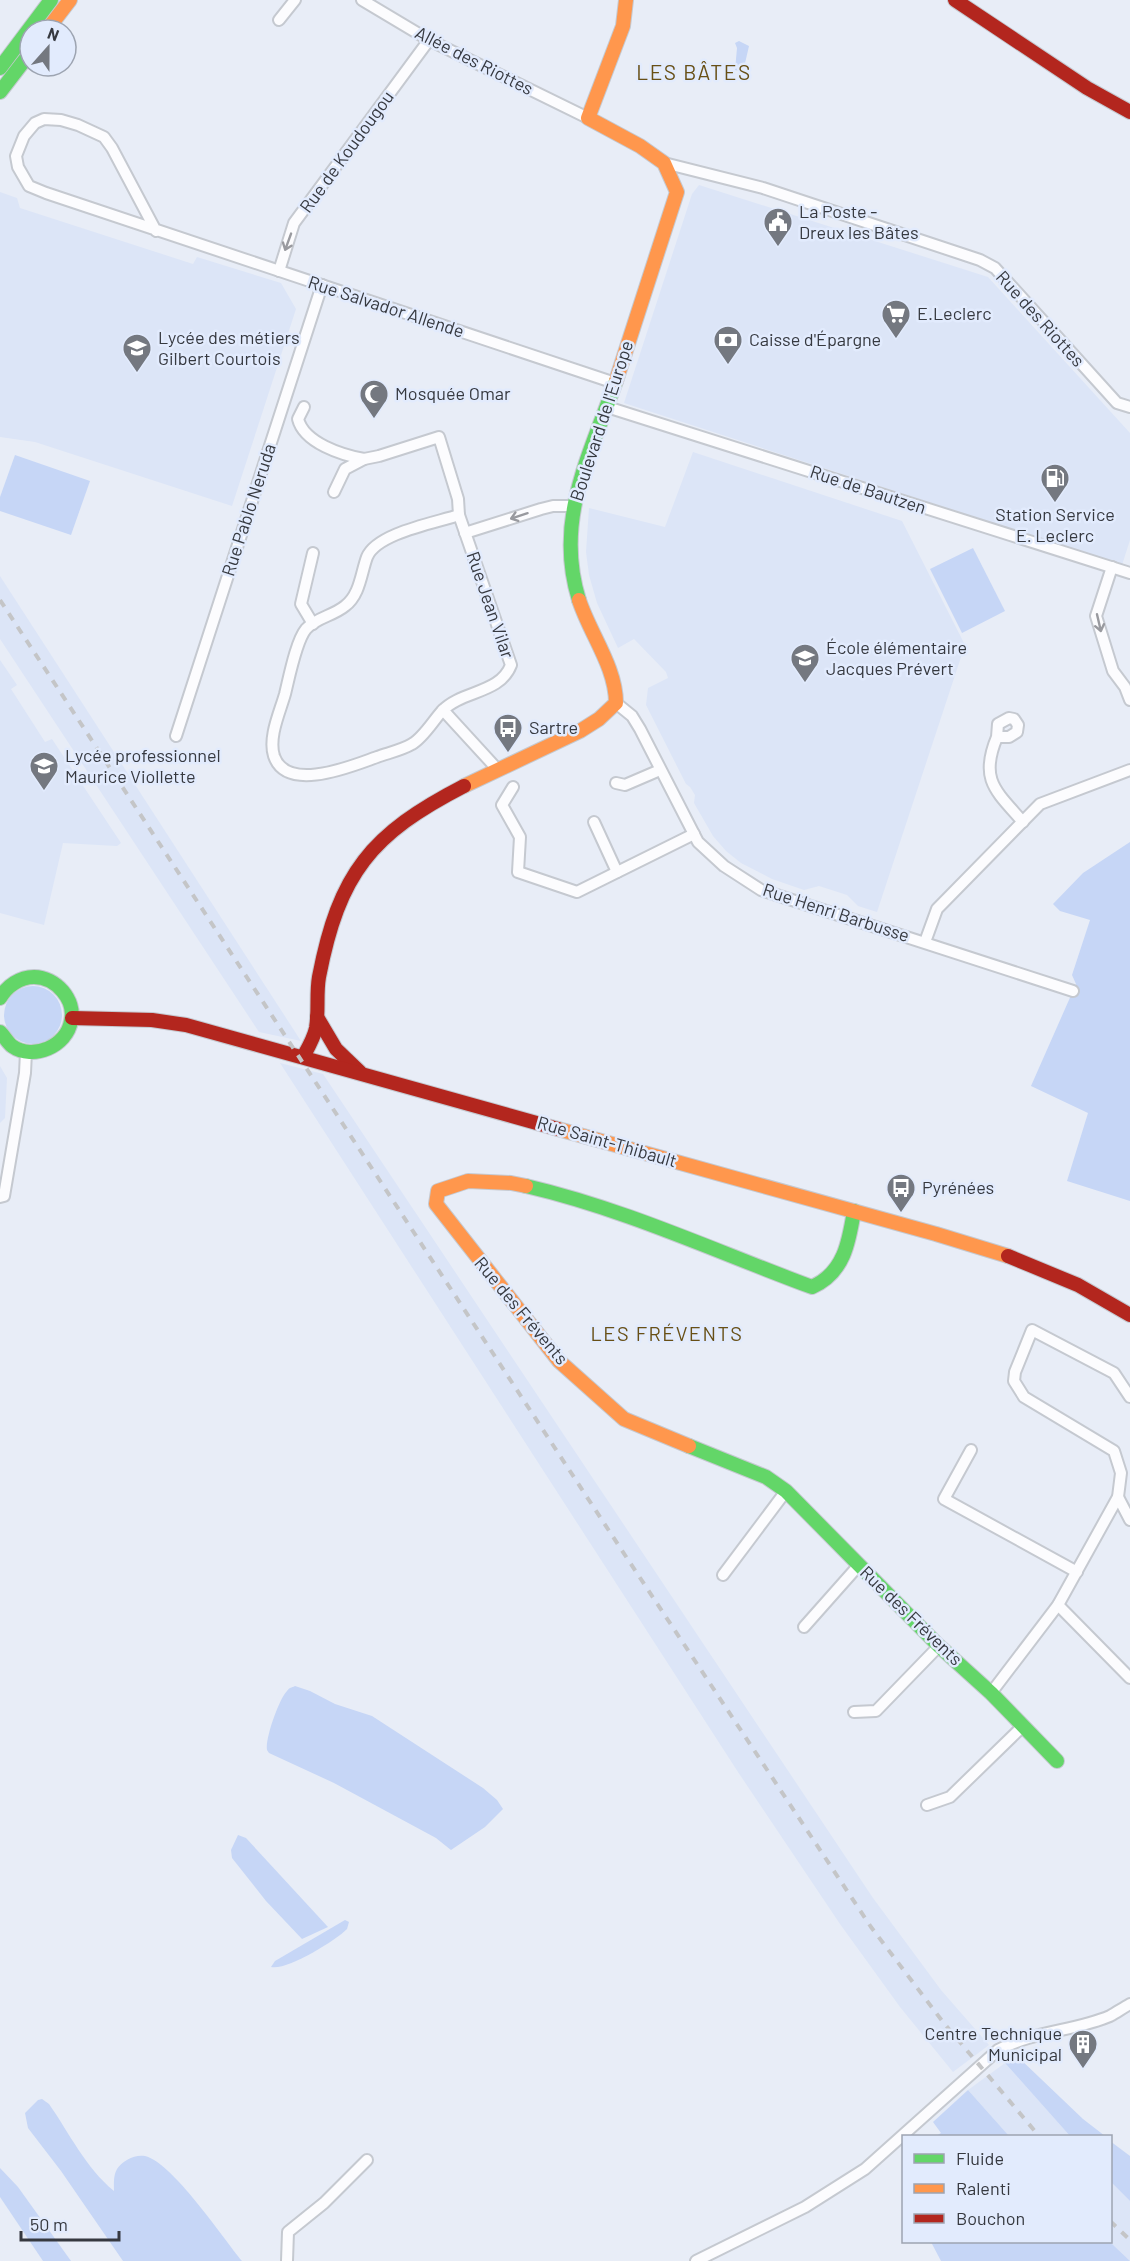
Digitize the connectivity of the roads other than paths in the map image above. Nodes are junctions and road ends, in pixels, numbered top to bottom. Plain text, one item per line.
1 (51, 0) edge
2 (70, 0) edge
3 (296, 0) edge
4 (362, 0) edge
5 (626, 0) edge
6 (955, 0) edge
7 (57, 18) edge
8 (279, 21) dead end
9 (429, 40) junction
10 (0, 68) edge
11 (18, 69) edge
12 (0, 92) edge
13 (1130, 112) edge
14 (588, 118) junction
15 (664, 163) junction
16 (156, 231) junction
17 (279, 271) junction
18 (322, 285) junction
19 (615, 383) junction
20 (304, 407) dead end
21 (607, 407) junction
22 (1130, 407) edge
23 (364, 459) junction
24 (334, 492) dead end
25 (574, 506) junction
26 (459, 515) junction
27 (465, 533) junction
28 (313, 553) dead end
29 (1112, 567) junction
30 (1130, 573) edge
31 (313, 624) junction
32 (1130, 700) edge
33 (616, 703) junction
34 (443, 710) junction
35 (176, 736) dead end
36 (997, 737) dead end
37 (498, 770) junction
38 (660, 770) junction
39 (1130, 770) edge
40 (616, 783) dead end
41 (513, 787) dead end
42 (594, 822) dead end
43 (1023, 822) junction
44 (694, 834) junction
45 (617, 872) junction
46 (925, 942) junction
47 (1073, 991) dead end
48 (1, 995) edge
49 (72, 1018) junction
50 (316, 1023) junction
51 (0, 1032) edge
52 (26, 1052) junction
53 (303, 1057) junction
54 (332, 1066) junction
55 (362, 1074) junction
56 (2, 1197) edge
57 (854, 1211) junction
58 (1130, 1315) edge
59 (1130, 1397) edge
60 (971, 1450) dead end
61 (786, 1491) junction
62 (1118, 1497) junction
63 (1130, 1520) edge
64 (859, 1565) junction
65 (1077, 1572) junction
66 (723, 1575) dead end
67 (1058, 1605) junction
68 (804, 1627) dead end
69 (939, 1646) junction
70 (1130, 1678) edge
71 (991, 1693) junction
72 (854, 1712) dead end
73 (1023, 1726) junction
74 (1057, 1761) dead end
75 (927, 1805) dead end
76 (1130, 2004) edge
77 (903, 2135) edge
78 (902, 2136) edge
79 (367, 2160) dead end
80 (287, 2261) edge
81 (696, 2261) edge

1 - 10 street
2 - 7 street
3 - 8 street
4 - 9 street, Allée des Riottes
5 - 14 street
6 - 13 street
9 - 14 street, Allée des Riottes
9 -> 17 street, Rue de Koudougou
11 - 12 street
14 - 15 street
15 - 19 street, Boulevard de l'Europe
15 - 22 street, Rue des Riottes
16 - 16 street, Rue Salvador Allende
16 - 17 street, Rue Salvador Allende
17 - 18 street, Rue Salvador Allende
18 - 19 street, Rue Salvador Allende
18 - 35 street, Rue Pablo Neruda
19 - 21 street, Boulevard de l'Europe
20 - 23 street
21 - 25 street, Boulevard de l'Europe
21 - 29 street, Rue de Bautzen
23 - 24 street
23 - 26 street, Rue Jean Vilar
25 -> 27 street, Rue Jean Vilar
25 - 33 street, Boulevard de l'Europe
26 - 27 street, Rue Jean Vilar
26 - 31 street
27 - 34 street, Rue Jean Vilar
28 - 31 street
29 - 30 street, Rue de Bautzen
29 -> 32 street
31 - 34 street, Rue Jean Vilar
33 - 37 street
33 - 38 street, Rue Henri Barbusse
34 - 37 street
36 - 43 street
37 - 50 street
38 - 40 street
38 - 44 street, Rue Henri Barbusse
39 - 43 street
41 - 45 street
42 - 45 street
43 - 46 street
44 - 45 street
44 - 46 street, Rue Henri Barbusse
46 - 47 street, Rue Henri Barbusse
48 - 49 street
49 - 52 street
49 - 53 street, Rue Saint-Thibault
50 - 53 street
50 - 54 street
50 - 55 street
51 - 52 street
52 - 56 street
53 - 54 street, Rue Saint-Thibault
54 - 55 street, Rue Saint-Thibault
55 - 57 street, Rue Saint-Thibault
57 - 58 street, Rue Saint-Thibault
57 - 61 street, Rue des Frévents
59 - 62 street
60 - 65 street
61 - 64 street, Rue des Frévents
61 - 66 street
62 - 63 street
62 - 65 street
64 - 68 street
64 - 69 street, Rue des Frévents
65 - 67 street
67 - 70 street
67 - 71 street
69 - 71 street, Rue des Frévents
69 - 72 street
71 - 73 street, Rue des Frévents
73 - 74 street, Rue des Frévents
73 - 75 street
76 - 77 street
78 - 81 street
79 - 80 street

